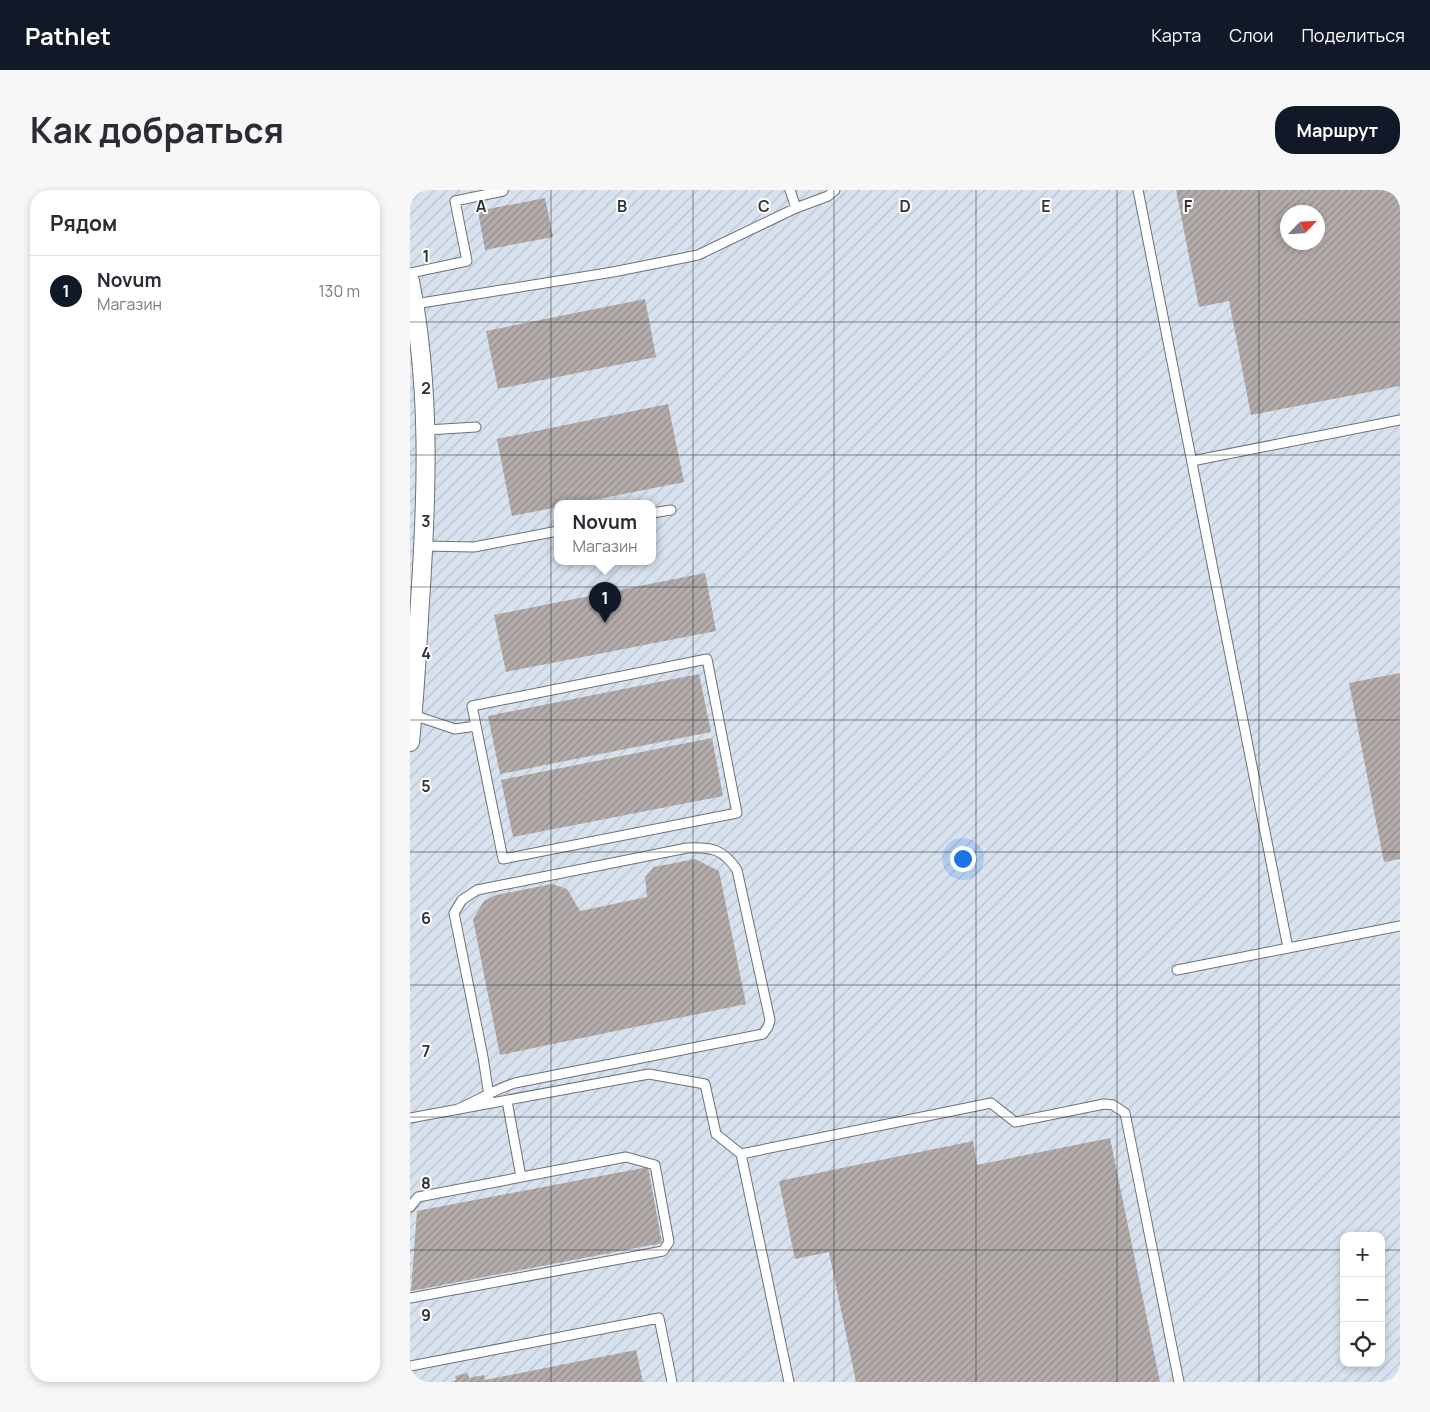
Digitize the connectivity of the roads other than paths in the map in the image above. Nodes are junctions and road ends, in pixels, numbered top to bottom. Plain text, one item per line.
1 (790, 190) edge
2 (835, 190) edge
3 (1138, 190) edge
4 (503, 191) dead end
5 (796, 208) junction
6 (410, 273) edge
7 (410, 281) edge
8 (415, 304) junction
9 (1400, 420) edge
10 (476, 427) dead end
11 (427, 430) junction
12 (1192, 461) junction
13 (671, 510) dead end
14 (656, 513) edge
15 (554, 532) edge
16 (424, 546) junction
17 (413, 716) junction
18 (476, 726) junction
19 (410, 742) edge
20 (1400, 926) edge
21 (1288, 948) junction
22 (1177, 970) dead end
23 (489, 1096) junction
24 (507, 1101) junction
25 (458, 1109) junction
26 (410, 1118) edge
27 (741, 1154) junction
28 (521, 1177) junction
29 (410, 1207) edge
30 (410, 1298) edge
31 (410, 1366) edge
32 (672, 1382) edge
33 (789, 1382) edge
34 (1179, 1382) edge

1 - 5 lane
2 - 5 lane
3 - 12 lane
4 - 6 lane
5 - 8 lane
7 - 8 street
8 - 11 street
9 - 12 lane
10 - 11 lane
11 - 16 street
12 - 21 lane
13 - 14 lane
15 - 16 lane
16 - 17 street
17 - 18 lane
17 - 19 street
18 - 18 lane
20 - 21 lane
21 - 22 lane
23 - 23 lane
23 - 25 lane
24 - 25 lane
24 - 27 lane
24 - 28 lane
25 - 26 lane
27 - 33 lane
27 - 34 lane
28 - 29 lane
28 - 30 lane
31 - 32 lane

